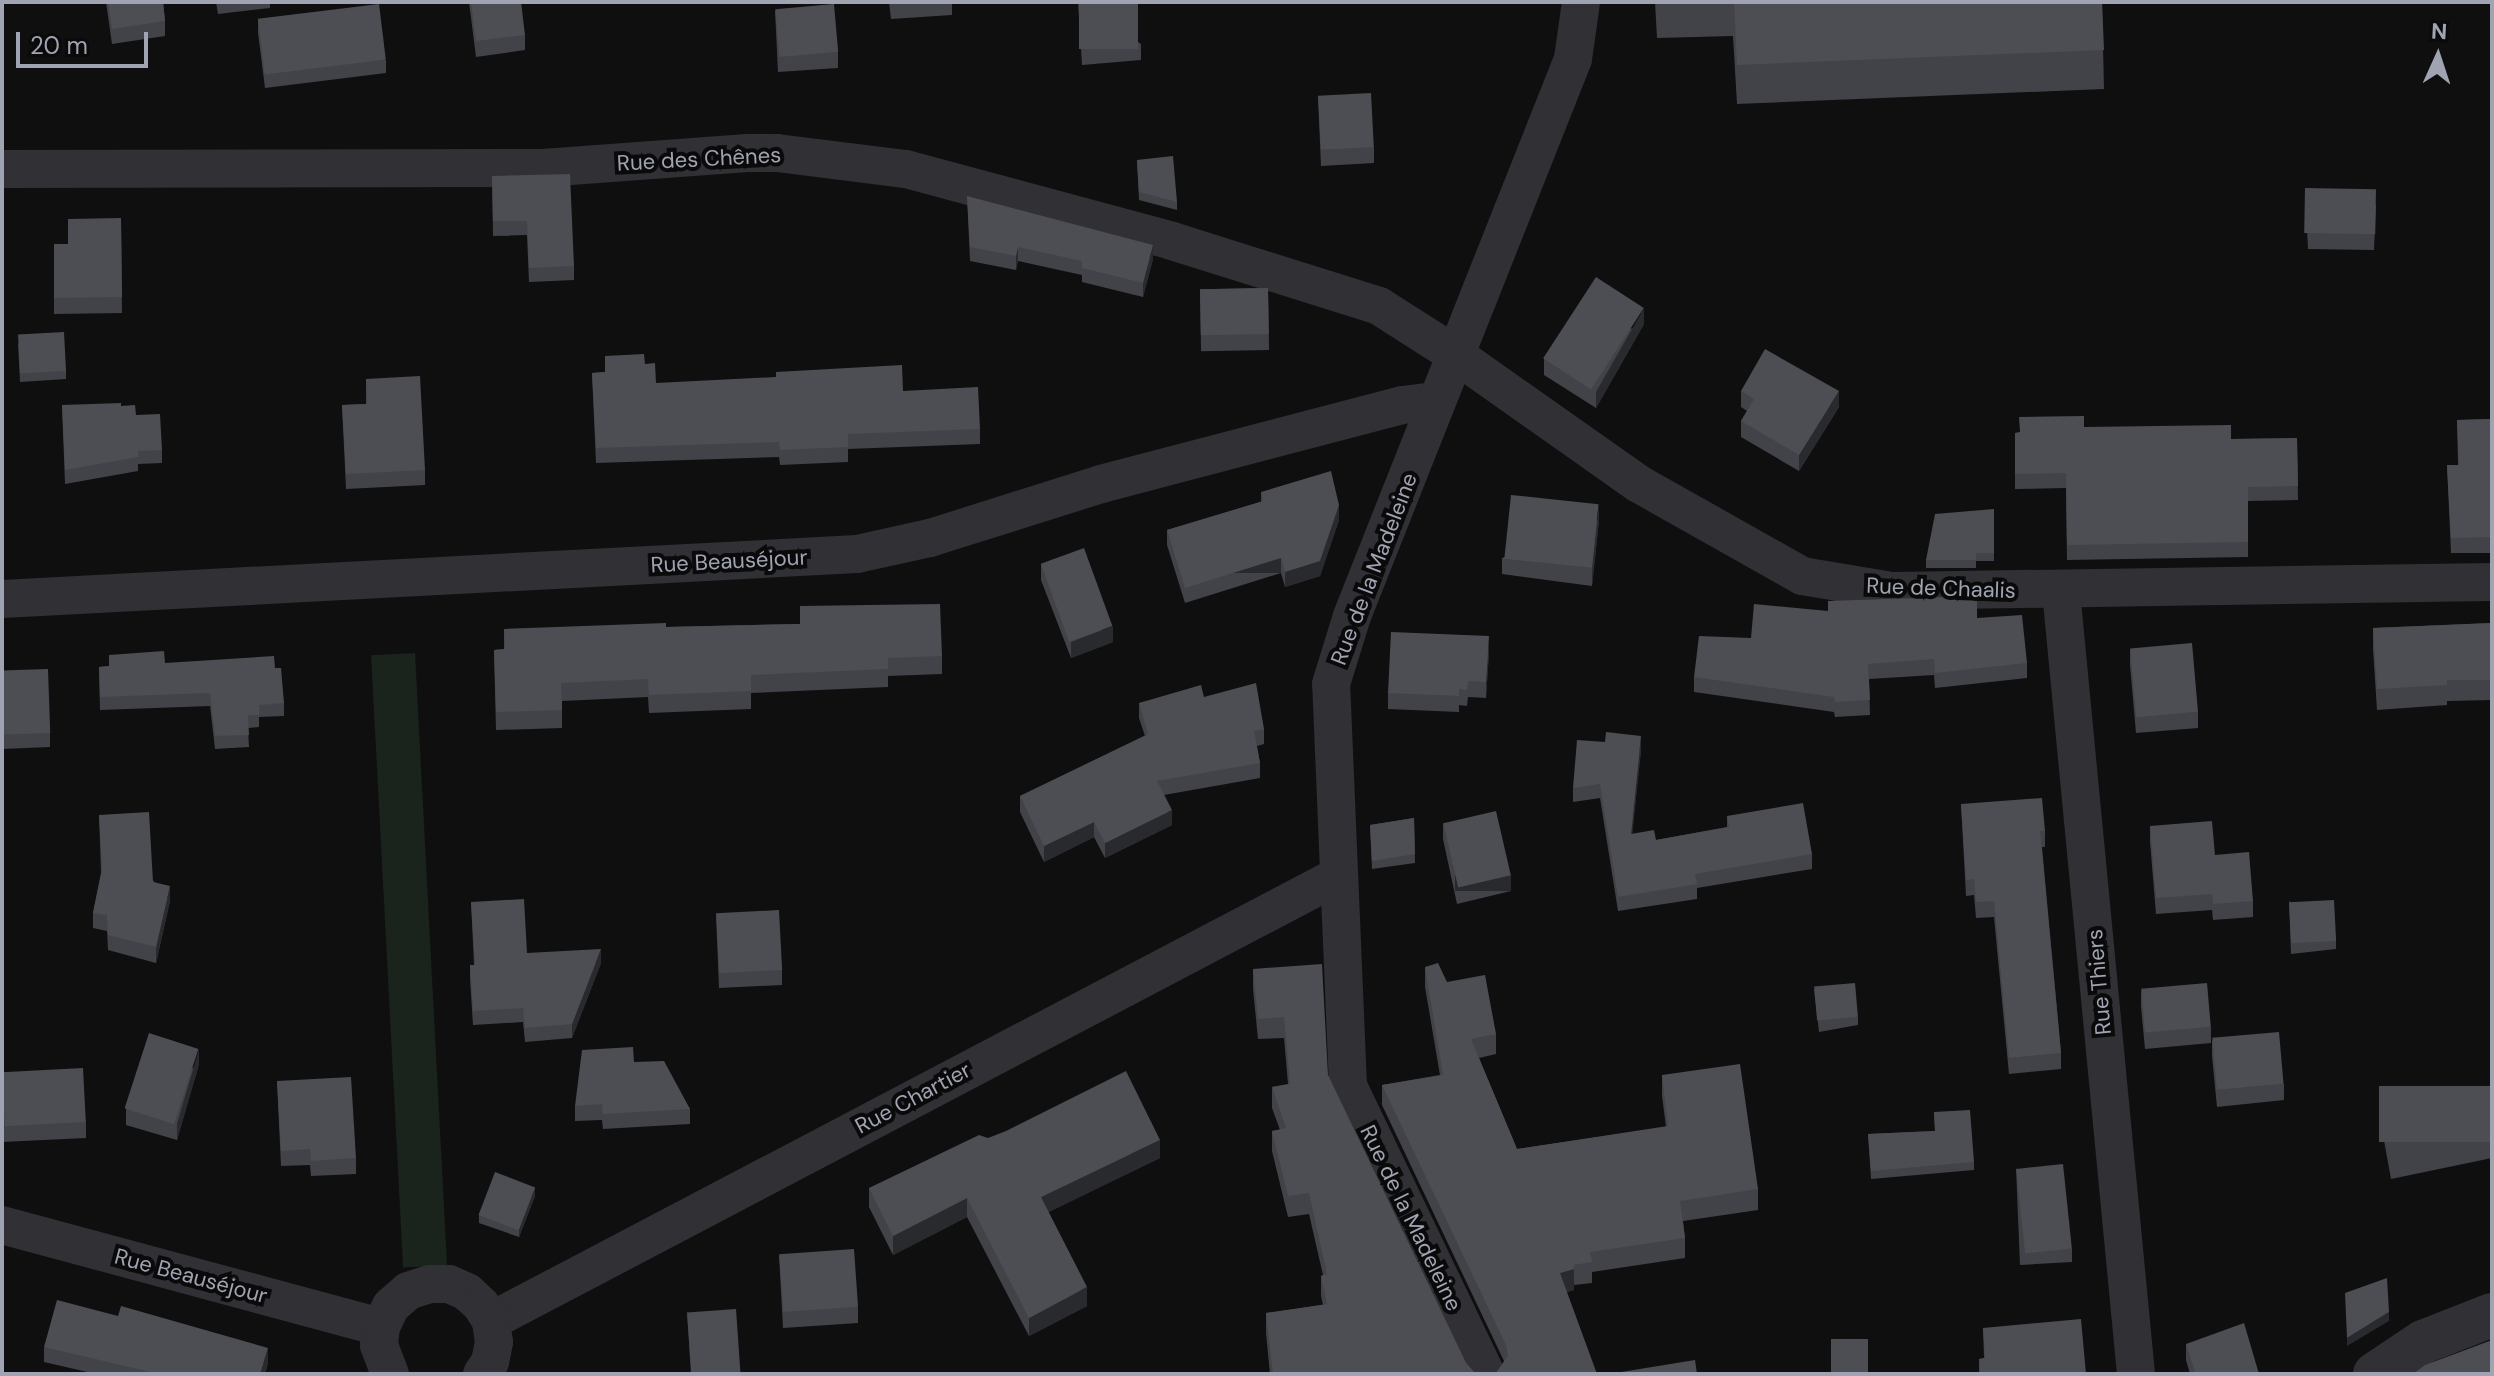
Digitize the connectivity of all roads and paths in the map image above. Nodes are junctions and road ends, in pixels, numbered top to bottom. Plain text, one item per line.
1 (1581, 2) edge
2 (2, 169) edge
3 (1456, 355) junction
4 (1437, 401) junction
5 (2492, 582) edge
6 (2061, 591) junction
7 (2, 599) edge
8 (1336, 877) junction
9 (2, 1225) edge
10 (2492, 1315) edge
11 (491, 1321) junction
12 (381, 1327) junction
13 (390, 1374) edge
14 (482, 1374) edge
15 (1486, 1374) edge
16 (2136, 1374) edge
17 (2375, 1374) edge

1 - 3 street, Rue de la Madeleine
2 - 3 street, Rue des Chênes
3 - 4 street, Rue de la Madeleine
3 - 6 street, Rue de Chaalis
4 - 7 street, Rue Beauséjour
4 - 8 street, Rue de la Madeleine
5 - 6 street, Rue de Chaalis
6 - 16 street, Rue Thiers
8 - 11 street, Rue Chartier
8 - 15 street, Rue de la Madeleine
9 - 12 street, Rue Beauséjour
10 - 17 street
11 - 12 street
11 - 14 street
12 - 13 street

